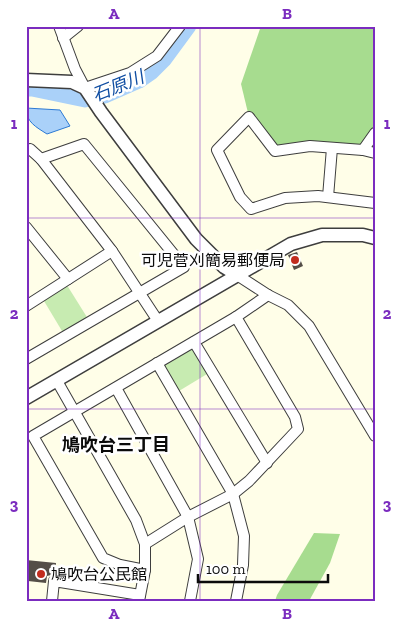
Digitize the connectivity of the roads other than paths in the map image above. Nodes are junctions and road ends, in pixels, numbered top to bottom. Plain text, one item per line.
1 (59, 26) edge
2 (78, 26) edge
3 (180, 26) edge
4 (63, 38) junction
5 (26, 80) edge
6 (85, 88) junction
7 (375, 133) edge
8 (332, 148) junction
9 (363, 150) junction
10 (26, 151) edge
11 (375, 153) edge
12 (41, 159) junction
13 (328, 197) junction
14 (375, 203) edge
15 (26, 226) edge
16 (375, 238) edge
17 (112, 251) junction
18 (238, 275) junction
19 (68, 279) junction
20 (140, 292) junction
21 (268, 295) junction
22 (26, 306) edge
23 (236, 318) junction
24 (158, 321) junction
25 (194, 342) junction
26 (26, 359) edge
27 (157, 364) junction
28 (57, 381) junction
29 (116, 388) junction
30 (27, 396) edge
31 (74, 412) junction
32 (375, 436) edge
33 (267, 463) junction
34 (233, 494) junction
35 (188, 517) junction
36 (144, 544) junction
37 (144, 570) junction
38 (140, 598) edge
39 (52, 601) edge
40 (190, 601) edge
41 (236, 601) edge

1 - 4 street
2 - 4 street
3 - 6 street
4 - 6 street
5 - 6 street
6 - 18 street
7 - 9 street
8 - 9 street
8 - 13 street
8 - 13 street
9 - 11 street
10 - 12 street
12 - 17 street
12 - 20 street
13 - 14 street
15 - 19 street
16 - 18 street
17 - 19 street
17 - 20 street
18 - 21 street
18 - 24 street
19 - 22 street
20 - 24 street
20 - 26 street
21 - 23 street
21 - 32 street
23 - 25 street
23 - 33 street
24 - 28 street
25 - 27 street
25 - 33 street
27 - 29 street
27 - 34 street
28 - 30 street
28 - 31 street
29 - 31 street
29 - 35 street
31 - 36 street
31 - 37 street
33 - 34 street
34 - 35 street
34 - 41 street
35 - 36 street
35 - 40 street
36 - 37 street
37 - 38 street
38 - 39 street

